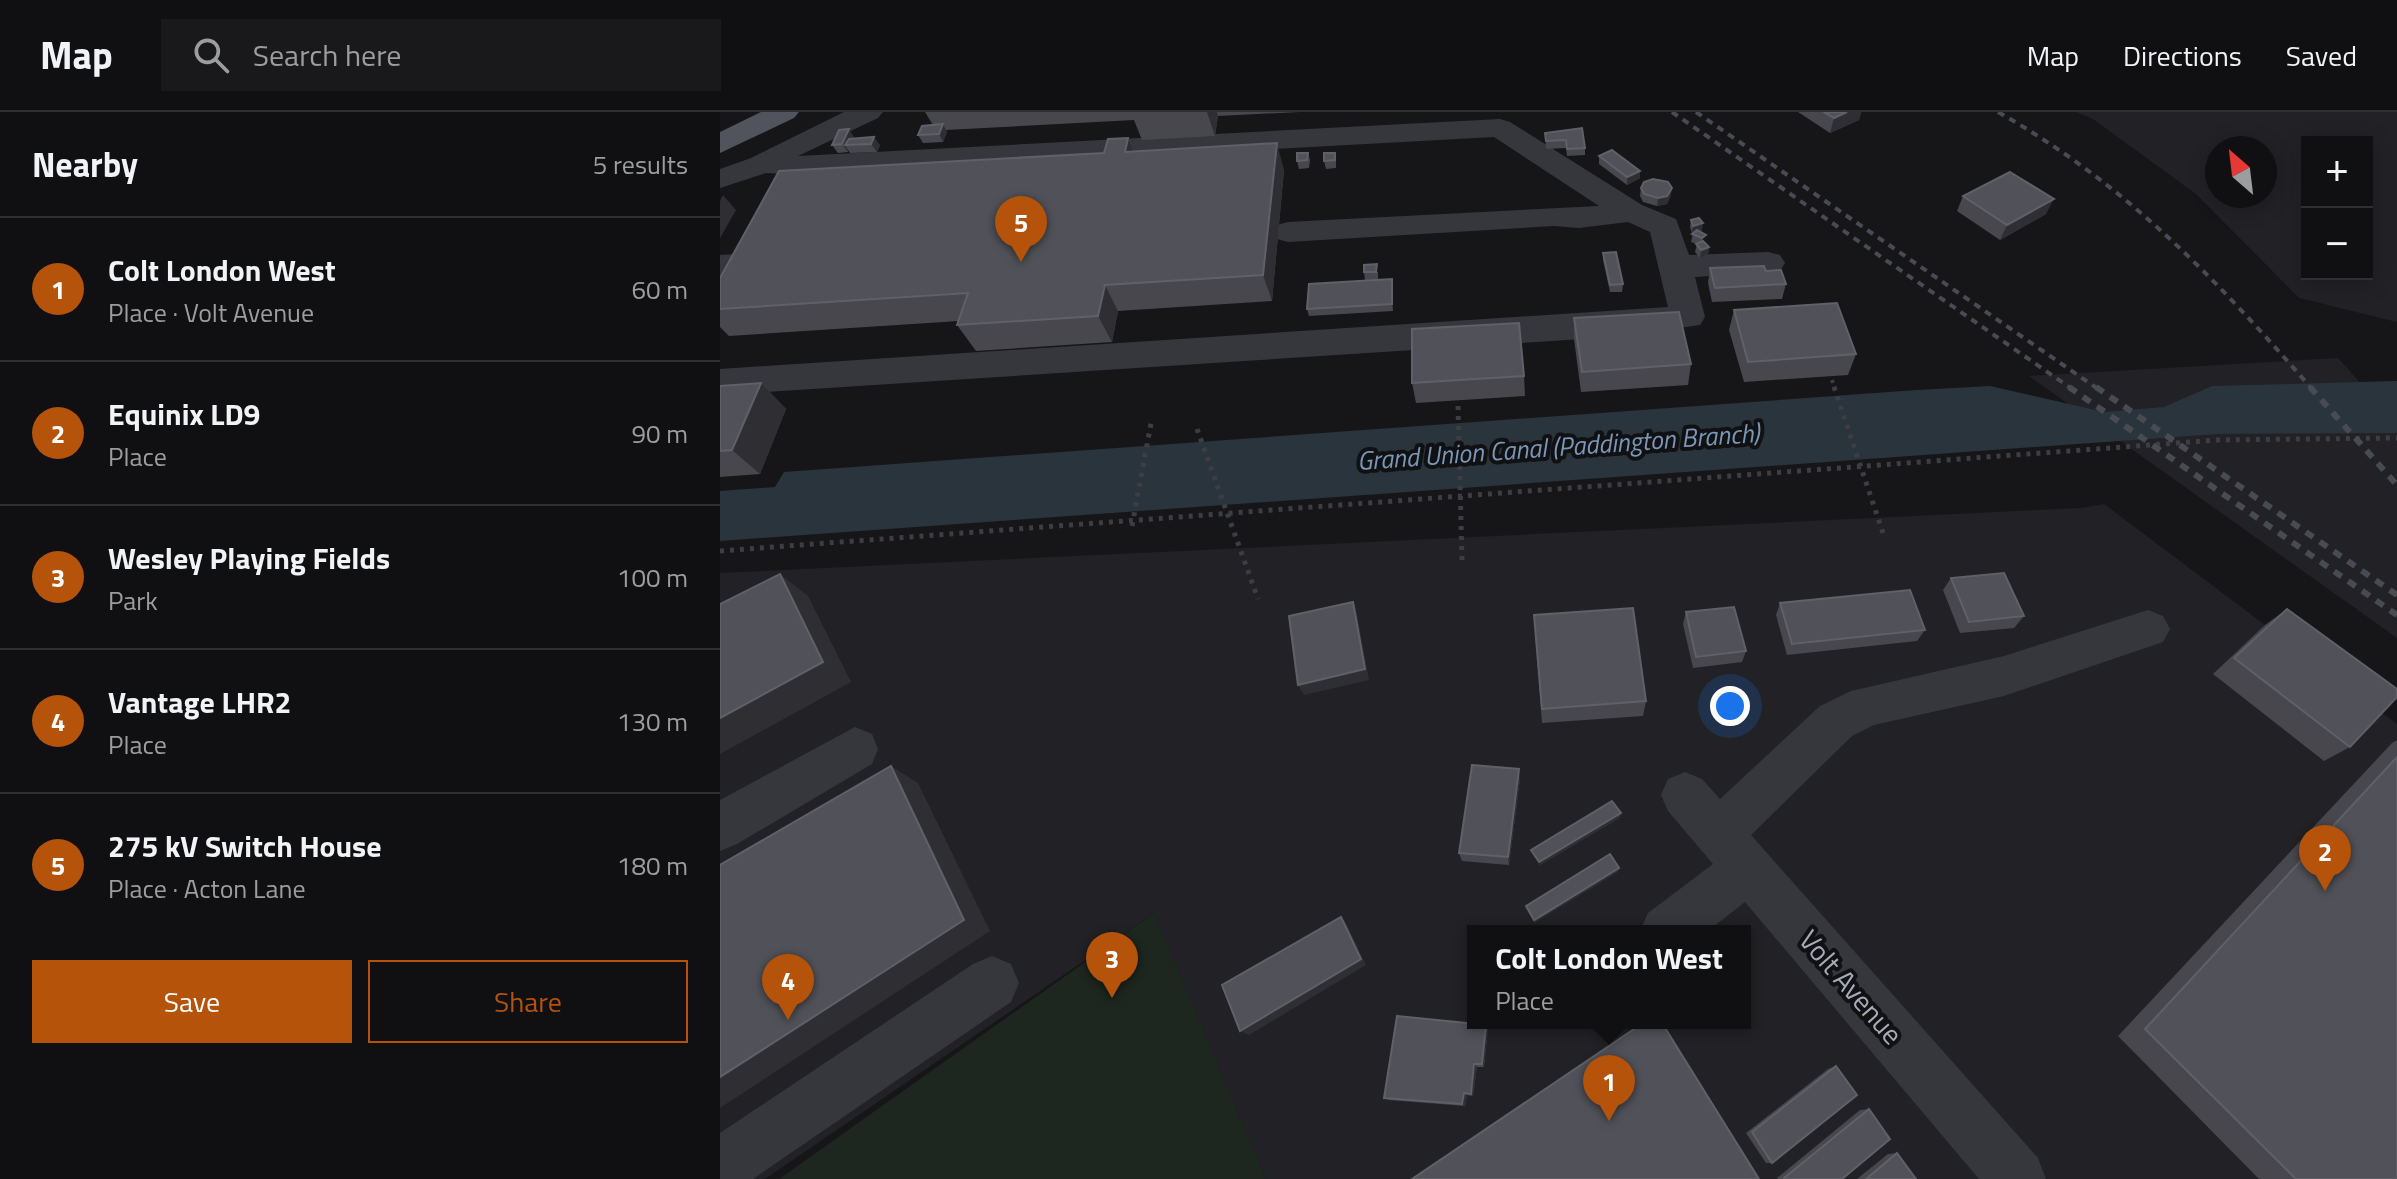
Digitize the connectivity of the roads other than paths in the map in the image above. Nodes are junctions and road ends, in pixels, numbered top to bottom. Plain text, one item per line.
1 (784, 112) edge
2 (868, 112) edge
3 (1509, 120) edge
4 (720, 144) edge
5 (763, 164) junction
6 (720, 179) edge
7 (1631, 212) junction
8 (1288, 232) dead end
9 (1768, 263) dead end
10 (1675, 267) junction
11 (720, 382) edge
12 (2148, 629) dead end
13 (855, 749) dead end
14 (720, 827) edge
15 (1717, 831) junction
16 (1669, 925) edge
17 (992, 983) dead end
18 (720, 1167) edge
19 (2017, 1179) edge

1 - 4 main road
2 - 5 street
3 - 5 street
3 - 7 street
5 - 6 street
7 - 8 street
7 - 10 street
9 - 10 street
10 - 11 street
12 - 15 street
13 - 14 street
15 - 16 street
15 - 19 street, Volt Avenue
17 - 18 street

